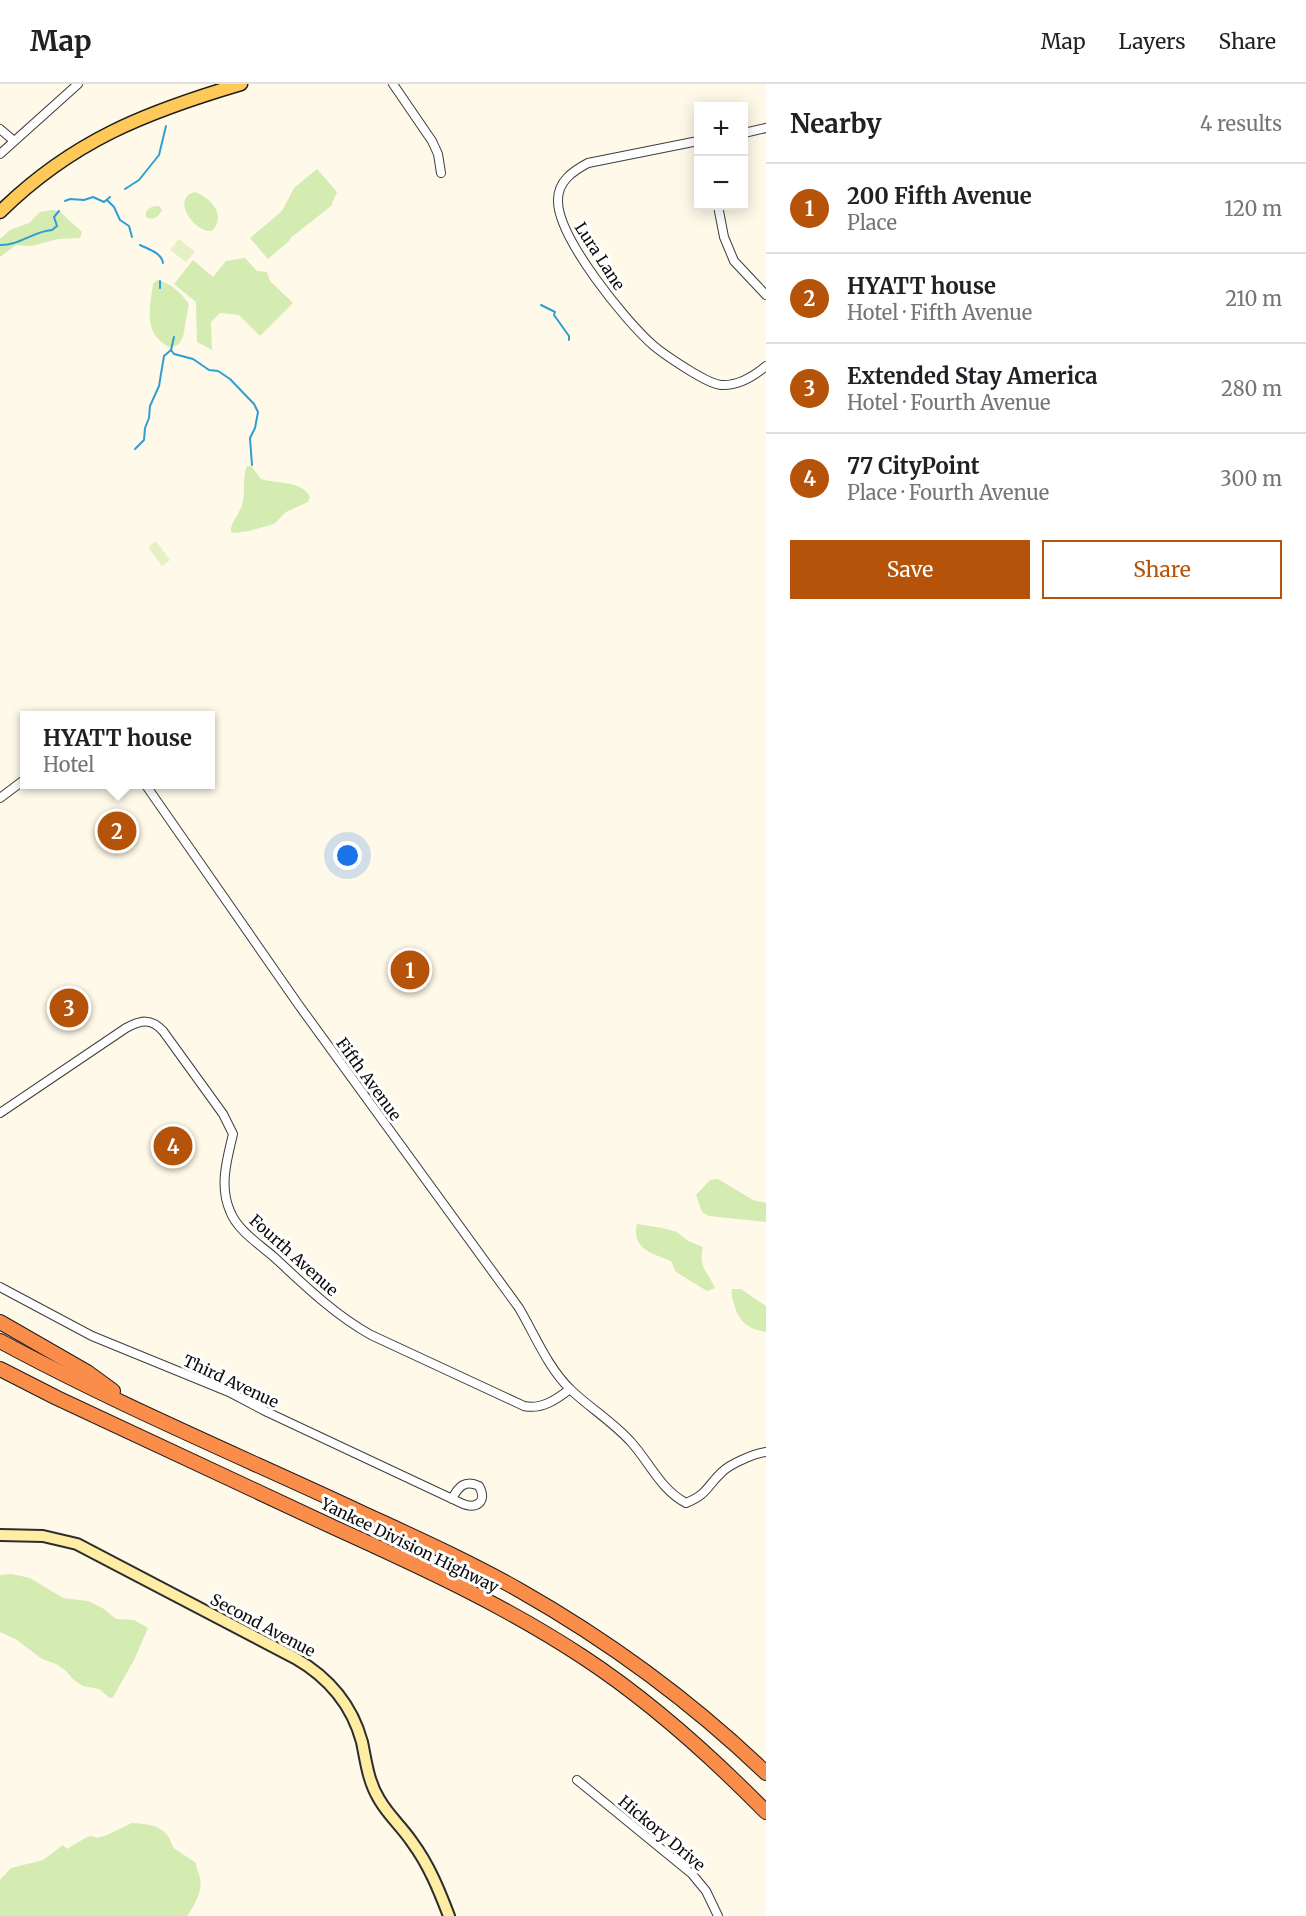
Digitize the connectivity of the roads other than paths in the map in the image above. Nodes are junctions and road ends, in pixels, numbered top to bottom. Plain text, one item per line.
1 (78, 84) edge
2 (241, 84) edge
3 (393, 84) edge
4 (766, 128) edge
5 (0, 129) edge
6 (748, 131) edge
7 (14, 141) junction
8 (694, 142) edge
9 (0, 154) edge
10 (441, 173) dead end
11 (719, 210) edge
12 (0, 212) edge
13 (766, 295) edge
14 (766, 366) edge
15 (20, 783) edge
16 (148, 789) edge
17 (0, 798) edge
18 (0, 1113) edge
19 (0, 1287) edge
20 (0, 1322) edge
21 (0, 1341) edge
22 (0, 1369) edge
23 (570, 1389) junction
24 (136, 1408) junction
25 (766, 1452) edge
26 (452, 1499) dead end
27 (0, 1535) edge
28 (766, 1773) edge
29 (577, 1780) dead end
30 (766, 1812) edge
31 (449, 1916) edge
32 (718, 1916) edge

1 - 7 street
2 - 12 main road
3 - 10 street
4 - 6 street
5 - 7 street
7 - 9 street
8 - 14 street, Lura Lane
11 - 13 street
15 - 17 street
16 - 23 street, Fifth Avenue
18 - 23 street, Fourth Avenue
19 - 26 street, Third Avenue
20 - 24 highway
21 - 24 highway, Yankee Division Highway
22 - 30 highway, Yankee Division Highway
23 - 25 street, Fifth Avenue
24 - 28 highway, Yankee Division Highway
27 - 31 street, Second Avenue
29 - 32 street, Hickory Drive

